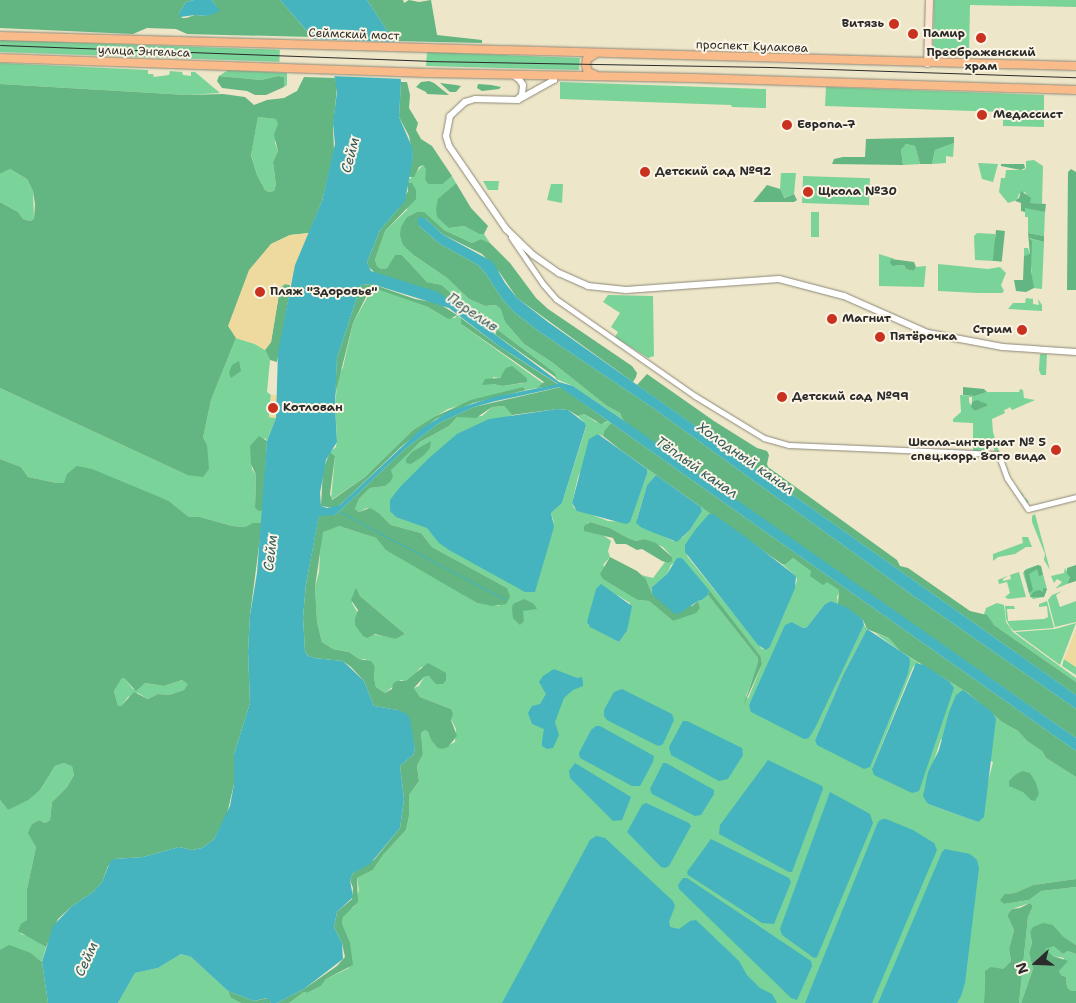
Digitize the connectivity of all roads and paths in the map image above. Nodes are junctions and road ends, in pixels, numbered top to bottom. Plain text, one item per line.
1 (929, 0) edge
2 (0, 36) edge
3 (280, 44) joint
4 (427, 48) joint
5 (595, 54) junction
6 (0, 58) edge
7 (927, 63) junction
8 (1076, 66) edge
9 (510, 74) junction
10 (595, 75) junction
11 (554, 78) junction
12 (1074, 91) edge
13 (518, 100) junction
14 (506, 229) junction
15 (1076, 352) edge
16 (1076, 497) edge

1 - 7 main road
2 - 3 main road, улица Энгельса
3 - 4 main road, Сеймский мост
4 - 5 main road, проспект Кулакова
5 - 7 main road, проспект Кулакова
5 - 10 main road
6 - 9 main road, улица Энгельса
7 - 8 main road, проспект Кулакова
9 - 11 main road
9 - 13 street
10 - 11 main road
10 - 12 main road
11 - 13 street
13 - 14 street
14 - 15 street
14 - 16 street

